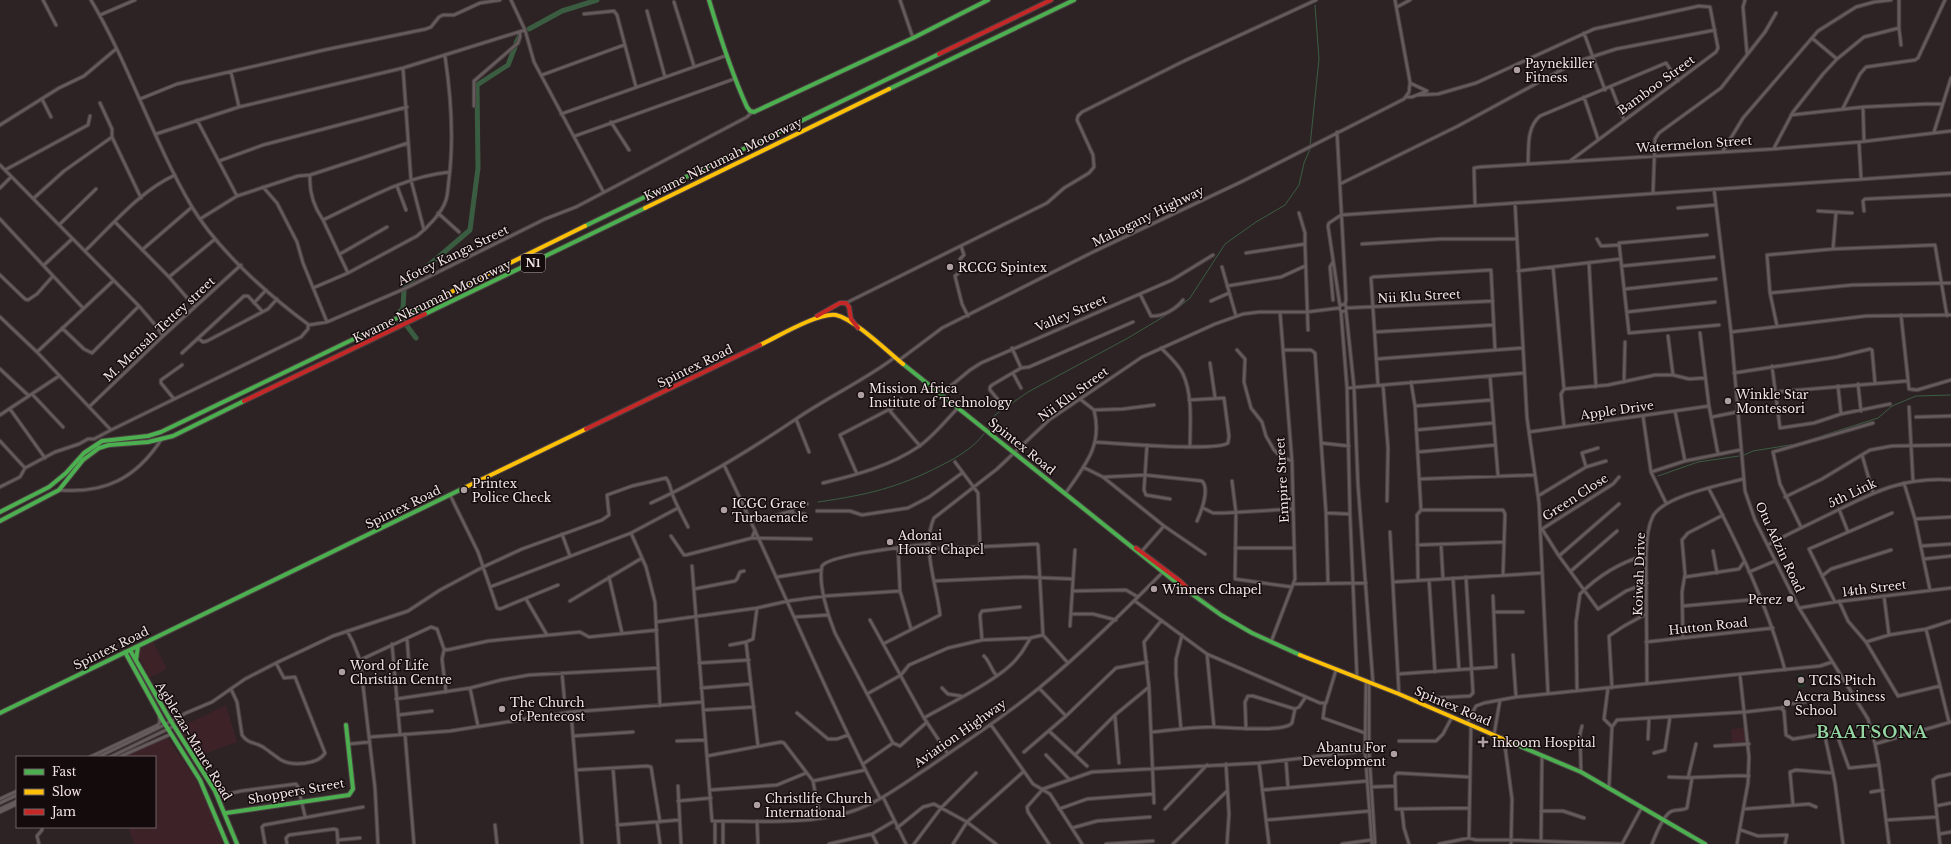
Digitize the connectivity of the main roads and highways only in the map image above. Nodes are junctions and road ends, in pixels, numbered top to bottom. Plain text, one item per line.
1 (709, 0) edge
2 (988, 0) edge
3 (1051, 0) edge
4 (1074, 0) edge
5 (836, 307) junction
6 (849, 313) junction
7 (837, 316) junction
8 (815, 318) junction
9 (843, 318) junction
10 (859, 329) junction
11 (0, 512) edge
12 (0, 521) edge
13 (1135, 548) junction
14 (1164, 571) junction
15 (138, 646) junction
16 (130, 650) junction
17 (125, 652) junction
18 (120, 655) junction
19 (130, 660) junction
20 (136, 661) junction
21 (0, 713) edge
22 (170, 720) junction
23 (164, 723) junction
24 (346, 725) dead end
25 (178, 732) junction
26 (171, 735) junction
27 (226, 813) junction
28 (227, 844) edge
29 (237, 844) edge
30 (1705, 844) edge

1 - 2 main road
3 - 11 main road, Kwame Nkrumah Motorway / N1
4 - 12 main road, Kwame Nkrumah Motorway / N1
5 - 6 main road
5 - 7 main road
5 - 8 main road, Spintex Road
6 - 9 main road
6 - 10 main road, Spintex Road
7 - 8 main road, Spintex Road
7 - 9 main road
8 - 15 main road, Spintex Road
9 - 10 main road, Spintex Road
10 - 13 main road, Spintex Road
13 - 14 main road, Spintex Road
13 - 14 main road, Spintex Road
14 - 30 main road, Spintex Road
15 - 16 main road, Spintex Road
15 - 20 main road
16 - 17 main road, Spintex Road
16 - 20 main road, Agblezaa-Manet Road
17 - 18 main road, Spintex Road
17 - 19 main road, Agblezaa-Manet Road
18 - 19 main road
18 - 21 main road, Spintex Road
19 - 23 main road, Agblezaa-Manet Road
20 - 22 main road, Agblezaa-Manet Road
22 - 23 main road
22 - 25 main road, Agblezaa-Manet Road
23 - 26 main road, Agblezaa-Manet Road
24 - 27 main road, Shoppers Street
25 - 26 main road
25 - 27 main road, Agblezaa-Manet Road
26 - 28 main road, Agblezaa-Manet Road
27 - 29 main road, Agblezaa-Manet Road

